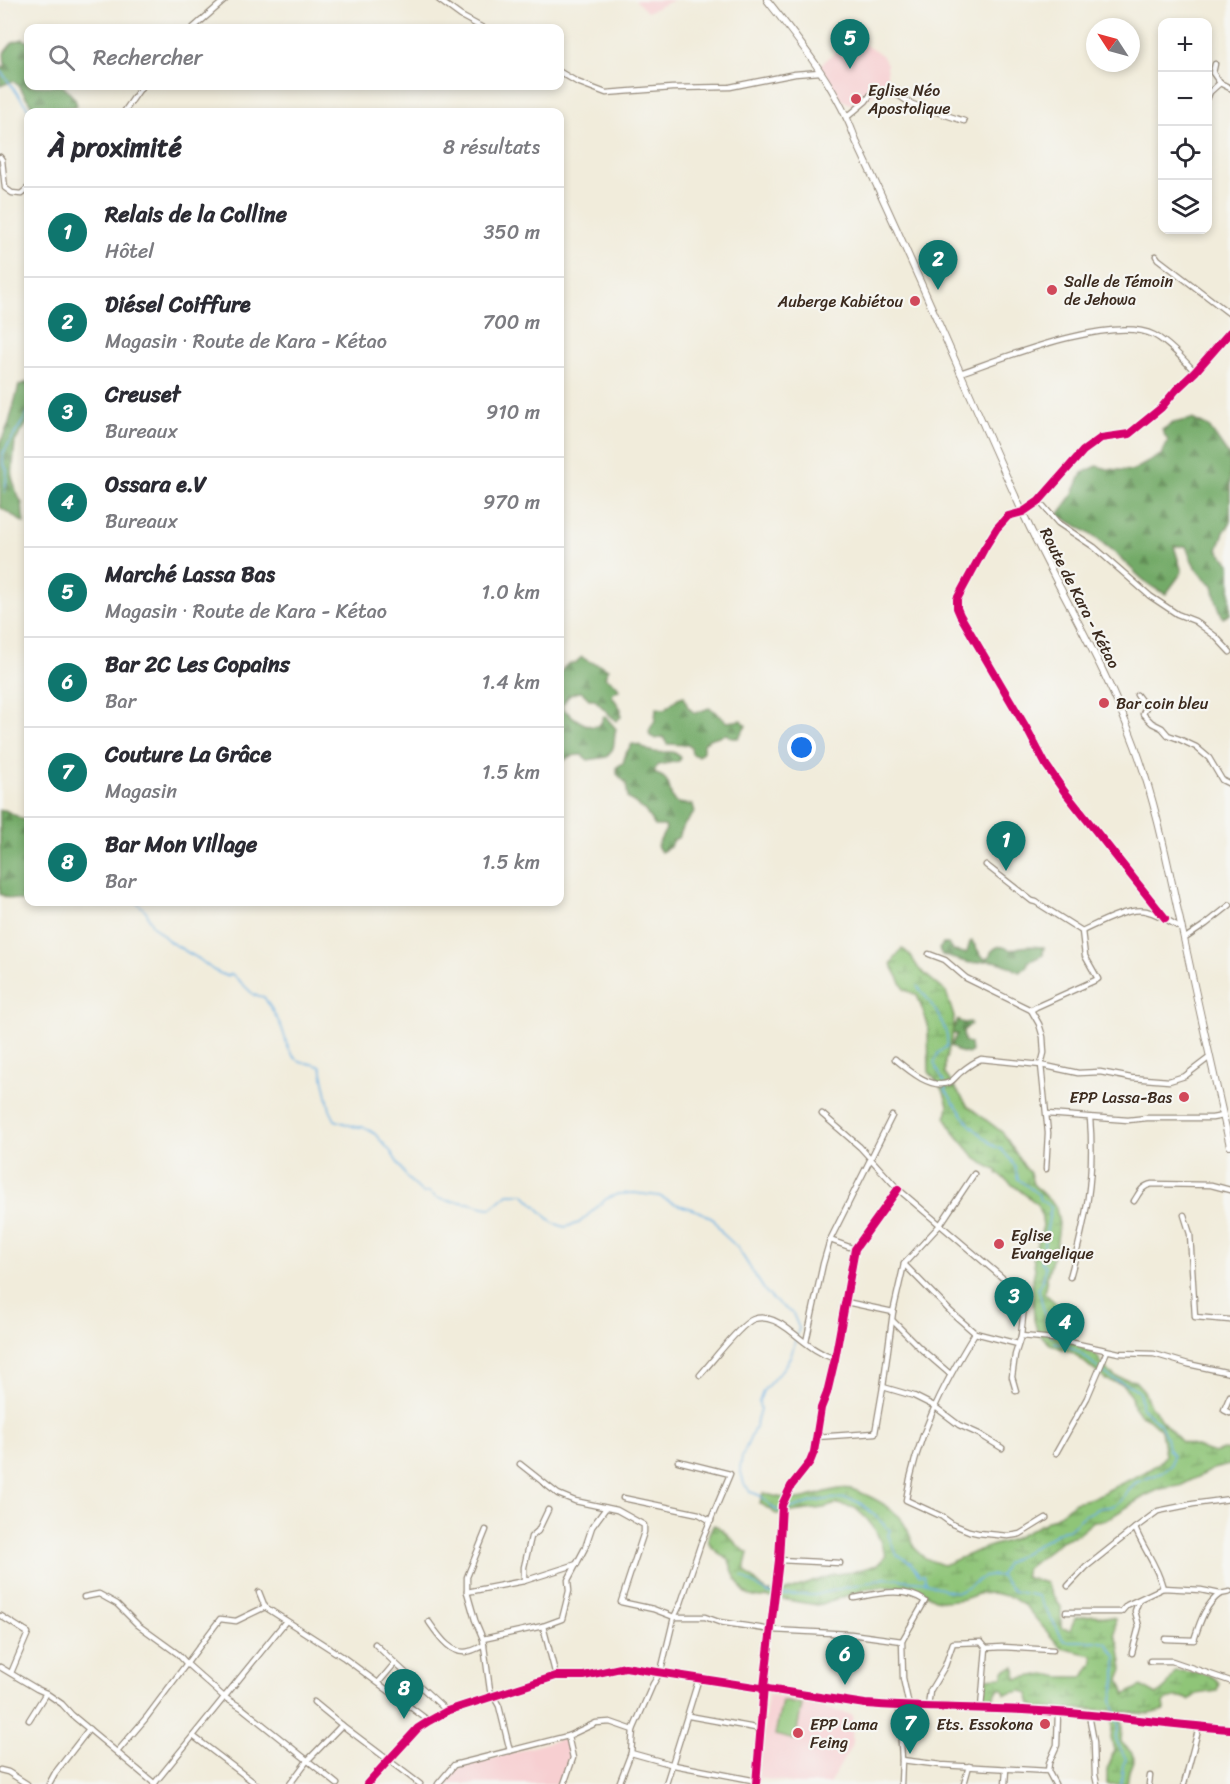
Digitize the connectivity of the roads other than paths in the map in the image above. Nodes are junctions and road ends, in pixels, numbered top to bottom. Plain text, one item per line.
1 (225, 0) edge
2 (439, 0) edge
3 (767, 0) edge
4 (198, 24) edge
5 (476, 24) edge
6 (1215, 64) dead end
7 (820, 72) junction
8 (564, 74) edge
9 (1220, 83) junction
10 (1230, 88) edge
11 (139, 90) edge
12 (1212, 90) edge
13 (127, 108) edge
14 (846, 118) junction
15 (964, 121) dead end
16 (0, 157) edge
17 (24, 191) edge
18 (1156, 256) dead end
19 (1230, 314) edge
20 (1230, 332) edge
21 (1195, 372) junction
22 (960, 373) junction
23 (1039, 501) junction
24 (1023, 512) junction
25 (1230, 652) edge
26 (1137, 695) dead end
27 (1230, 784) edge
28 (986, 864) dead end
29 (1230, 905) edge
30 (1165, 918) junction
31 (1181, 928) junction
32 (1082, 931) junction
33 (1184, 939) junction
34 (929, 954) dead end
35 (1031, 1010) junction
36 (1210, 1057) junction
37 (895, 1059) dead end
38 (1041, 1065) junction
39 (1230, 1111) edge
40 (1223, 1113) junction
41 (822, 1114) dead end
42 (1047, 1114) junction
43 (892, 1116) dead end
44 (1090, 1118) junction
45 (1230, 1146) edge
46 (871, 1160) junction
47 (1046, 1169) dead end
48 (974, 1174) dead end
49 (898, 1189) junction
50 (1230, 1190) edge
51 (1134, 1202) dead end
52 (1184, 1215) dead end
53 (940, 1226) junction
54 (830, 1240) junction
55 (855, 1249) junction
56 (904, 1264) junction
57 (1070, 1277) dead end
58 (846, 1302) junction
59 (893, 1312) junction
60 (1230, 1320) edge
61 (893, 1321) junction
62 (975, 1333) junction
63 (1021, 1336) junction
64 (806, 1342) junction
65 (1018, 1344) junction
66 (1107, 1351) junction
67 (835, 1359) junction
68 (1230, 1373) edge
69 (950, 1374) junction
70 (700, 1375) dead end
71 (884, 1387) junction
72 (1016, 1391) dead end
73 (1230, 1395) edge
74 (934, 1406) junction
75 (1230, 1413) edge
76 (816, 1437) junction
77 (1002, 1448) dead end
78 (1056, 1453) dead end
79 (678, 1461) dead end
80 (520, 1464) dead end
81 (623, 1498) dead end
82 (1230, 1499) edge
83 (606, 1508) junction
84 (548, 1510) dead end
85 (1046, 1518) dead end
86 (711, 1521) junction
87 (1135, 1528) junction
88 (486, 1530) dead end
89 (779, 1560) junction
90 (840, 1563) dead end
91 (577, 1564) junction
92 (524, 1581) junction
93 (1068, 1586) dead end
94 (1163, 1588) junction
95 (259, 1592) dead end
96 (467, 1592) junction
97 (1230, 1592) edge
98 (1220, 1594) junction
99 (84, 1597) dead end
100 (854, 1598) dead end
101 (1139, 1600) junction
102 (266, 1607) junction
103 (1066, 1612) dead end
104 (1, 1616) edge
105 (674, 1617) junction
106 (286, 1621) junction
107 (429, 1622) dead end
108 (543, 1626) junction
109 (772, 1630) junction
110 (1165, 1639) dead end
111 (902, 1641) junction
112 (484, 1642) junction
113 (375, 1644) dead end
114 (986, 1648) junction
115 (1053, 1650) dead end
116 (1132, 1653) dead end
117 (1150, 1660) dead end
118 (395, 1663) junction
119 (187, 1664) junction
120 (0, 1667) edge
121 (661, 1671) junction
122 (11, 1673) junction
123 (556, 1676) junction
124 (699, 1678) junction
125 (1230, 1681) edge
126 (379, 1682) junction
127 (764, 1687) junction
128 (46, 1693) junction
129 (224, 1697) junction
130 (494, 1697) junction
131 (314, 1702) dead end
132 (909, 1706) junction
133 (899, 1707) junction
134 (928, 1707) junction
135 (981, 1708) junction
136 (447, 1711) junction
137 (1058, 1712) junction
138 (1089, 1715) junction
139 (689, 1716) junction
140 (29, 1720) dead end
141 (429, 1721) junction
142 (342, 1725) junction
143 (1198, 1727) junction
144 (89, 1729) junction
145 (761, 1729) junction
146 (1230, 1729) edge
147 (633, 1730) junction
148 (193, 1736) junction
149 (568, 1736) junction
150 (510, 1751) junction
151 (117, 1752) junction
152 (631, 1753) junction
153 (387, 1760) junction
154 (902, 1760) junction
155 (307, 1761) junction
156 (674, 1765) junction
157 (969, 1766) junction
158 (1006, 1769) junction
159 (0, 1770) edge
160 (1048, 1771) junction
161 (1150, 1776) dead end
162 (757, 1782) edge
163 (27, 1784) edge
164 (50, 1784) edge
165 (154, 1784) edge
166 (256, 1784) edge
167 (290, 1784) edge
168 (337, 1784) edge
169 (367, 1784) edge
170 (420, 1784) edge
171 (438, 1784) edge
172 (564, 1784) edge
173 (620, 1784) edge
174 (666, 1784) edge
175 (901, 1784) edge
176 (964, 1784) edge
177 (1005, 1784) edge
178 (1055, 1784) edge
179 (1097, 1784) edge
180 (1149, 1784) edge
181 (1184, 1784) edge

1 - 4 street
2 - 5 street
3 - 7 main road, Route de Kara - Kétao
6 - 9 street
7 - 8 street
7 - 14 main road, Route de Kara - Kétao
9 - 10 street
9 - 12 street
11 - 13 street
14 - 15 street
14 - 22 main road, Route de Kara - Kétao
16 - 17 street
18 - 19 street
20 - 21 street
21 - 22 street
21 - 23 street
22 - 24 main road, Route de Kara - Kétao
23 - 24 street
23 - 25 street
24 - 30 street
24 - 31 main road, Route de Kara - Kétao
26 - 27 street
28 - 32 street
29 - 33 street
30 - 31 street
30 - 32 street
31 - 33 main road, Route de Kara - Kétao
32 - 35 street
33 - 36 main road, Route de Kara - Kétao
34 - 35 street
35 - 38 street
36 - 38 street
36 - 40 main road, Route de Kara - Kétao
37 - 38 street
38 - 42 street
39 - 40 street
40 - 44 street
40 - 45 main road, Route de Kara - Kétao
41 - 46 street
42 - 44 street
42 - 47 street
43 - 46 street
44 - 57 street
46 - 49 street
46 - 54 street
48 - 53 street
49 - 53 street
49 - 55 street
50 - 51 street
52 - 60 street
53 - 56 street
53 - 63 street
54 - 55 street
54 - 64 street
55 - 58 street
56 - 59 street
56 - 62 street
58 - 59 street
58 - 67 street
59 - 61 street
61 - 69 street
61 - 71 street
62 - 65 street
62 - 69 street
63 - 65 street
63 - 66 street
64 - 67 street
64 - 70 street
65 - 72 street
66 - 68 street
66 - 78 street
67 - 76 street
69 - 74 street
71 - 74 street
71 - 76 street
73 - 75 street
74 - 77 street
74 - 85 street
76 - 89 street
79 - 86 street
80 - 83 street
81 - 86 street
82 - 87 street
83 - 91 street
83 - 105 street
84 - 92 street
86 - 105 street
87 - 93 street
87 - 94 street
88 - 96 street
89 - 90 street
89 - 109 street
91 - 92 street
91 - 108 street
92 - 96 street
94 - 98 street
94 - 101 street
95 - 102 street
96 - 112 street
97 - 98 street
98 - 110 street
99 - 119 street
100 - 111 street
101 - 103 street
101 - 116 street
102 - 106 street
102 - 119 street
104 - 122 street
105 - 109 street
105 - 121 street
106 - 126 street
106 - 129 street
107 - 112 street
108 - 112 street
108 - 123 street
109 - 111 street
109 - 127 street
111 - 132 street
112 - 130 street
113 - 118 street
114 - 115 street
114 - 134 street
114 - 135 street
117 - 125 street
118 - 126 street
118 - 136 street
119 - 129 street
119 - 151 street
120 - 122 street
121 - 123 street
121 - 124 street
121 - 147 street
122 - 128 street
123 - 130 street
124 - 127 street
124 - 139 street
126 - 141 street
127 - 133 street
127 - 145 street
128 - 140 street
128 - 144 street
129 - 148 street
129 - 155 street
130 - 136 street
130 - 150 street
131 - 142 street
132 - 133 street
132 - 134 street
133 - 154 street
134 - 135 street
135 - 137 street
136 - 141 street
137 - 138 street
137 - 160 street
138 - 143 street
138 - 179 street
139 - 145 street
139 - 156 street
141 - 153 street
142 - 153 street
142 - 155 street
143 - 146 street
143 - 181 street
144 - 151 street
144 - 164 street
145 - 162 street
147 - 149 street
147 - 152 street
148 - 165 street
148 - 166 street
149 - 150 street
149 - 172 street
150 - 171 street
151 - 165 street
152 - 156 street
152 - 173 street
153 - 169 street
153 - 170 street
154 - 157 street
154 - 175 street
155 - 167 street
155 - 168 street
156 - 162 street
156 - 174 street
157 - 158 street
157 - 176 street
158 - 160 street
158 - 177 street
159 - 163 street
160 - 178 street
161 - 180 street

